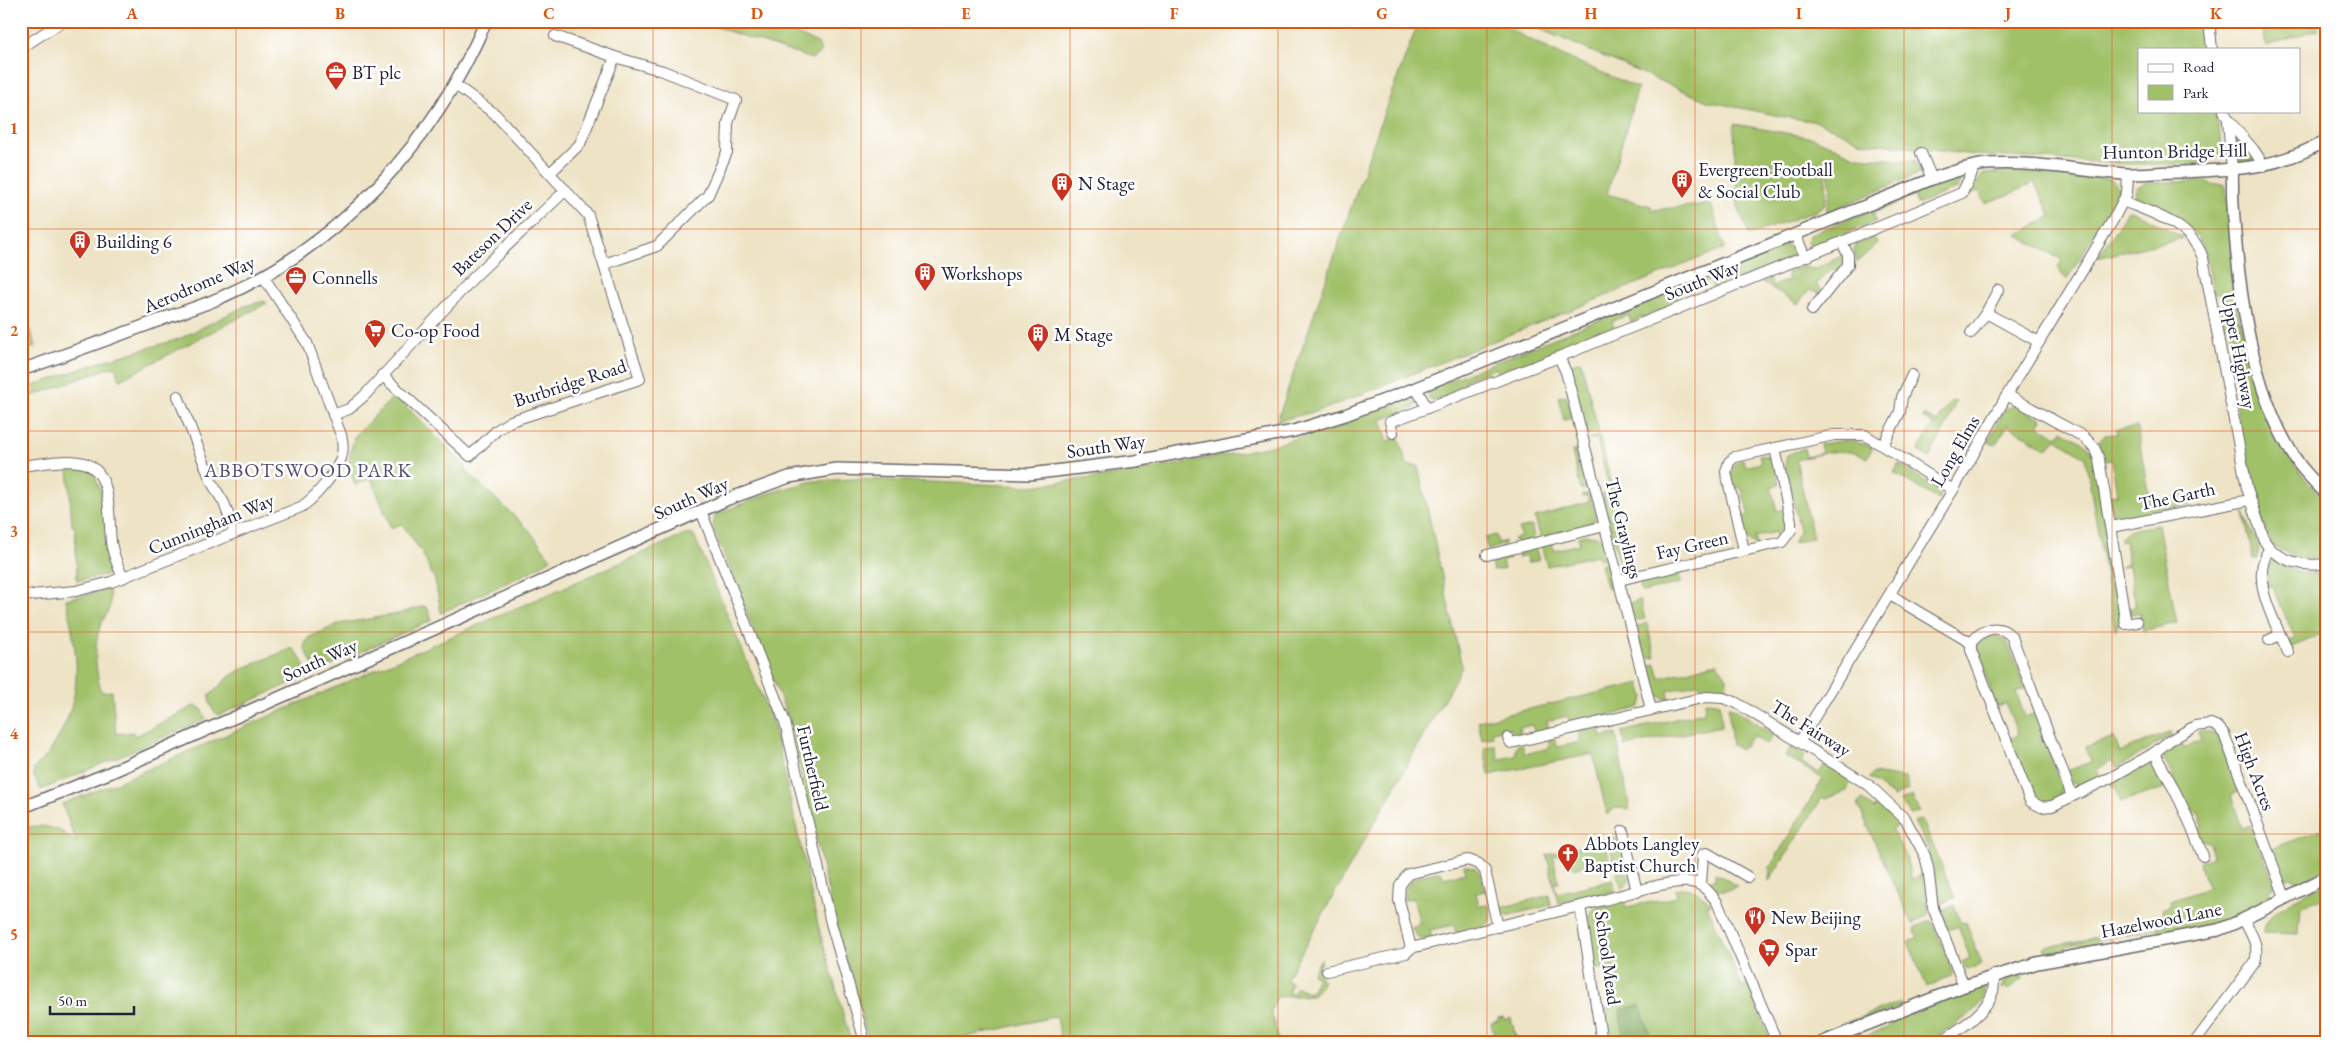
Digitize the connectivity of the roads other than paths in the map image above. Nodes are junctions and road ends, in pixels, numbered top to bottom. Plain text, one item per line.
1 (63, 21) edge
2 (486, 21) edge
3 (2209, 21) edge
4 (555, 36) dead end
5 (21, 48) edge
6 (2212, 48) edge
7 (615, 57) junction
8 (454, 84) junction
9 (2226, 115) edge
10 (2327, 140) edge
11 (1922, 153) dead end
12 (1988, 164) joint
13 (2263, 166) junction
14 (1975, 167) junction
15 (2232, 170) junction
16 (550, 173) junction
17 (2128, 174) junction
18 (1932, 179) junction
19 (566, 190) junction
20 (2123, 201) junction
21 (1795, 234) junction
22 (1842, 242) junction
23 (1805, 257) junction
24 (604, 264) junction
25 (263, 276) junction
26 (1998, 290) dead end
27 (1812, 310) dead end
28 (1986, 313) junction
29 (1971, 333) dead end
30 (2039, 342) junction
31 (1559, 357) junction
32 (21, 370) edge
33 (382, 375) junction
34 (1912, 375) dead end
35 (1416, 388) junction
36 (2007, 395) junction
37 (178, 396) dead end
38 (1427, 408) junction
39 (333, 415) junction
40 (1393, 433) dead end
41 (1883, 445) junction
42 (1775, 448) junction
43 (21, 466) edge
44 (1954, 490) junction
45 (2327, 496) edge
46 (2250, 500) junction
47 (701, 511) junction
48 (1606, 526) junction
49 (2111, 527) junction
50 (235, 533) junction
51 (2269, 548) junction
52 (1744, 550) junction
53 (1487, 555) dead end
54 (2327, 563) edge
55 (123, 578) junction
56 (1619, 580) junction
57 (21, 596) edge
58 (1890, 596) junction
59 (2137, 622) dead end
60 (2280, 634) junction
61 (2269, 640) dead end
62 (1971, 644) junction
63 (2288, 652) dead end
64 (1651, 709) junction
65 (1800, 741) junction
66 (1510, 744) dead end
67 (2154, 753) junction
68 (2072, 796) junction
69 (21, 808) edge
70 (1623, 831) dead end
71 (2203, 856) dead end
72 (1748, 876) dead end
73 (2327, 877) edge
74 (1701, 885) junction
75 (1637, 892) junction
76 (2285, 897) junction
77 (1580, 906) junction
78 (2244, 920) junction
79 (1498, 927) junction
80 (1411, 948) junction
81 (1327, 971) dead end
82 (1994, 975) junction
83 (1964, 986) junction
84 (865, 1042) edge
85 (1602, 1042) edge
86 (1777, 1042) edge
87 (1823, 1042) edge
88 (1940, 1042) edge
89 (2195, 1042) edge

1 - 5 street
2 - 8 street, Aerodrome Way
3 - 6 street
4 - 7 street
7 - 16 street
7 - 24 street
8 - 16 street
8 - 25 street, Aerodrome Way
9 - 13 street
9 - 15 street
10 - 13 street, Hunton Bridge Hill
11 - 18 street
12 - 14 street, South Way
12 - 17 street, Hunton Bridge Hill
13 - 15 street, Hunton Bridge Hill
14 - 18 street, South Way
14 - 22 street, South Way
15 - 17 street, Hunton Bridge Hill
15 - 45 street, Upper Highway
16 - 19 street
17 - 20 street, Long Elms
18 - 21 street, South Way
19 - 24 street, Burbridge Road
19 - 33 street, Bateson Drive
20 - 30 street, Long Elms
20 - 46 street, Upper Highway
21 - 23 street
21 - 35 street, South Way
22 - 23 street, South Way
22 - 27 street
23 - 31 street, South Way
24 - 33 street, Burbridge Road
25 - 32 street, Aerodrome Way
25 - 39 street, Cunningham Way
26 - 28 street
28 - 29 street
28 - 30 street
30 - 36 street, Long Elms
31 - 38 street, South Way
31 - 48 street, The Graylings
33 - 39 street, Bateson Drive
34 - 41 street
35 - 38 street
35 - 47 street, South Way
36 - 44 street, Long Elms
36 - 49 street
37 - 50 street
38 - 40 street, South Way
39 - 50 street, Cunningham Way
41 - 42 street, Fay Green
41 - 44 street, Fay Green
42 - 52 street, Fay Green
42 - 52 street, Fay Green
43 - 55 street
44 - 58 street, Long Elms
46 - 49 street, The Garth
46 - 51 street, Upper Highway
47 - 69 street, South Way
47 - 84 street, Furtherfield
48 - 53 street
48 - 56 street, The Graylings
49 - 59 street
50 - 55 street, Cunningham Way
51 - 54 street
51 - 60 street
52 - 56 street, Fay Green
55 - 57 street, Cunningham Way
56 - 64 street, The Graylings
58 - 62 street
58 - 65 street, Long Elms
60 - 61 street
60 - 63 street
62 - 68 street, High Acres
62 - 68 street
64 - 65 street, The Fairway
64 - 66 street, The Fairway
65 - 83 street, The Fairway
67 - 68 street, High Acres
67 - 71 street
67 - 76 street, High Acres
70 - 75 street
72 - 74 street
73 - 76 street, Hazelwood Lane
74 - 75 street, School Mead
74 - 86 street
75 - 77 street, School Mead
76 - 78 street, Hazelwood Lane
77 - 79 street
77 - 85 street, School Mead
78 - 82 street, Hazelwood Lane
78 - 89 street
79 - 80 street
79 - 80 street
80 - 81 street
82 - 83 street, Hazelwood Lane
82 - 88 street
83 - 87 street, Hazelwood Lane

